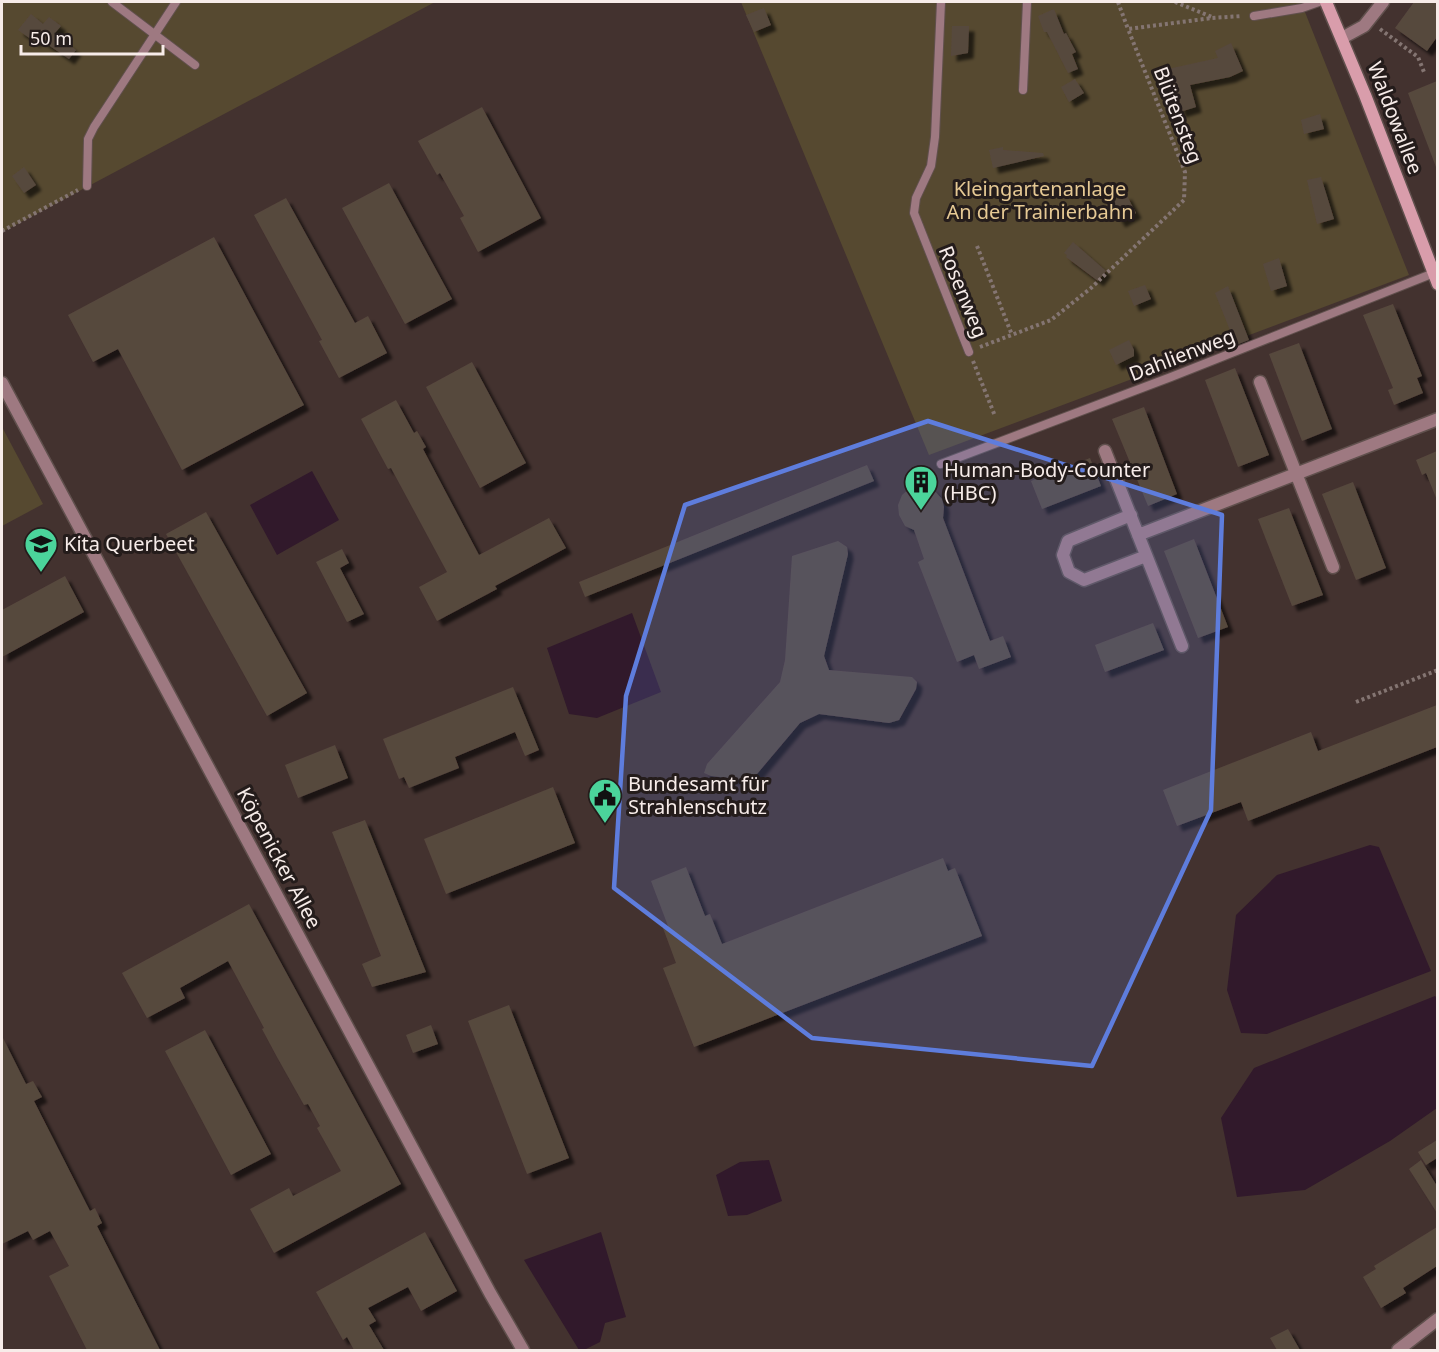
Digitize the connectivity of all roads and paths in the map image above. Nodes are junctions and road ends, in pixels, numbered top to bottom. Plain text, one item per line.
1 (112, 2) edge
2 (176, 2) edge
3 (941, 2) edge
4 (1027, 2) edge
5 (1118, 2) edge
6 (1174, 2) edge
7 (1319, 2) edge
8 (1326, 2) edge
9 (1383, 2) edge
10 (1254, 16) joint
11 (1212, 18) junction
12 (1370, 21) junction
13 (1128, 29) junction
14 (155, 33) junction
15 (1342, 38) junction
16 (195, 66) dead end
17 (1424, 72) dead end
18 (1023, 90) dead end
19 (87, 186) joint
20 (2, 231) edge
21 (977, 246) dead end
22 (1436, 278) edge
23 (1012, 335) junction
24 (969, 352) junction
25 (2, 382) edge
26 (1260, 382) dead end
27 (995, 416) dead end
28 (1437, 419) edge
29 (1105, 451) dead end
30 (941, 464) dead end
31 (1296, 474) junction
32 (1131, 515) junction
33 (1138, 535) junction
34 (1146, 556) junction
35 (1333, 567) dead end
36 (1182, 646) dead end
37 (1437, 670) edge
38 (1356, 702) dead end
39 (1437, 1319) edge
40 (523, 1350) edge
41 (1398, 1350) edge

1 - 14 lane
2 - 14 lane
3 - 24 lane, Rosenweg
4 - 18 lane
5 - 13 path, Blütensteg
6 - 11 path
7 - 10 lane
8 - 15 street, Waldowallee
9 - 12 street
10 - 11 path
11 - 13 path
12 - 15 street
12 - 17 path
13 - 23 path, Blütensteg
14 - 16 lane
14 - 19 lane
15 - 22 street, Waldowallee
19 - 20 path
21 - 23 path
22 - 30 lane, Dahlienweg
23 - 24 path, Blütensteg
24 - 27 path, Rosenweg
25 - 40 street, Köpenicker Allee
26 - 31 street
28 - 31 street
29 - 32 street
31 - 33 street
31 - 35 street
32 - 33 street
32 - 34 street
33 - 34 street
34 - 36 street
37 - 38 path
39 - 41 street

